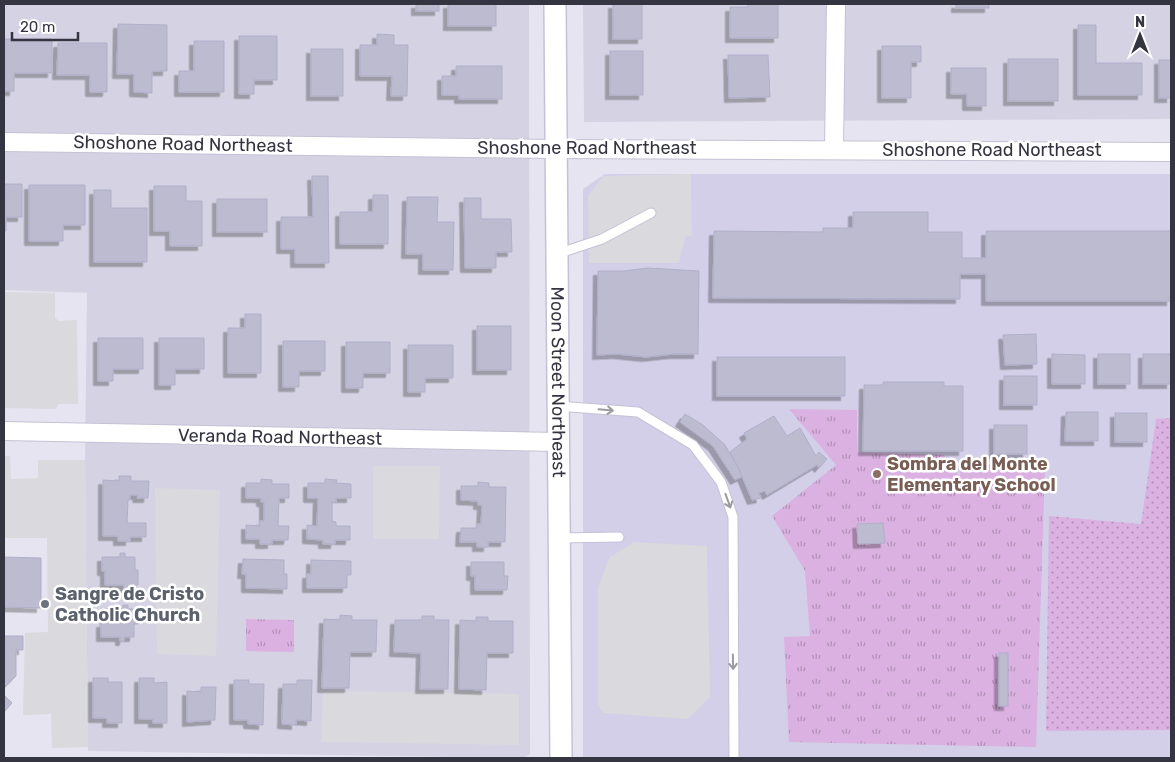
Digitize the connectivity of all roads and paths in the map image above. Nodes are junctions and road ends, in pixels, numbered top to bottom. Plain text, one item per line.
1 (555, 4) edge
2 (836, 4) edge
3 (4, 142) edge
4 (556, 149) junction
5 (834, 149) junction
6 (1171, 152) edge
7 (650, 214) dead end
8 (556, 254) junction
9 (557, 406) junction
10 (4, 431) edge
11 (557, 442) junction
12 (619, 536) dead end
13 (560, 538) junction
14 (561, 758) edge
15 (734, 758) edge

1 - 4 street, Moon Street Northeast
2 - 5 street
3 - 4 street, Shoshone Road Northeast
4 - 5 street, Shoshone Road Northeast
4 - 8 street, Moon Street Northeast
5 - 6 street, Shoshone Road Northeast
7 - 8 lane
8 - 9 street, Moon Street Northeast
9 - 11 street, Moon Street Northeast
9 -> 15 lane
10 - 11 street, Veranda Road Northeast
11 - 13 street, Moon Street Northeast
12 - 13 lane
13 - 14 street, Moon Street Northeast

